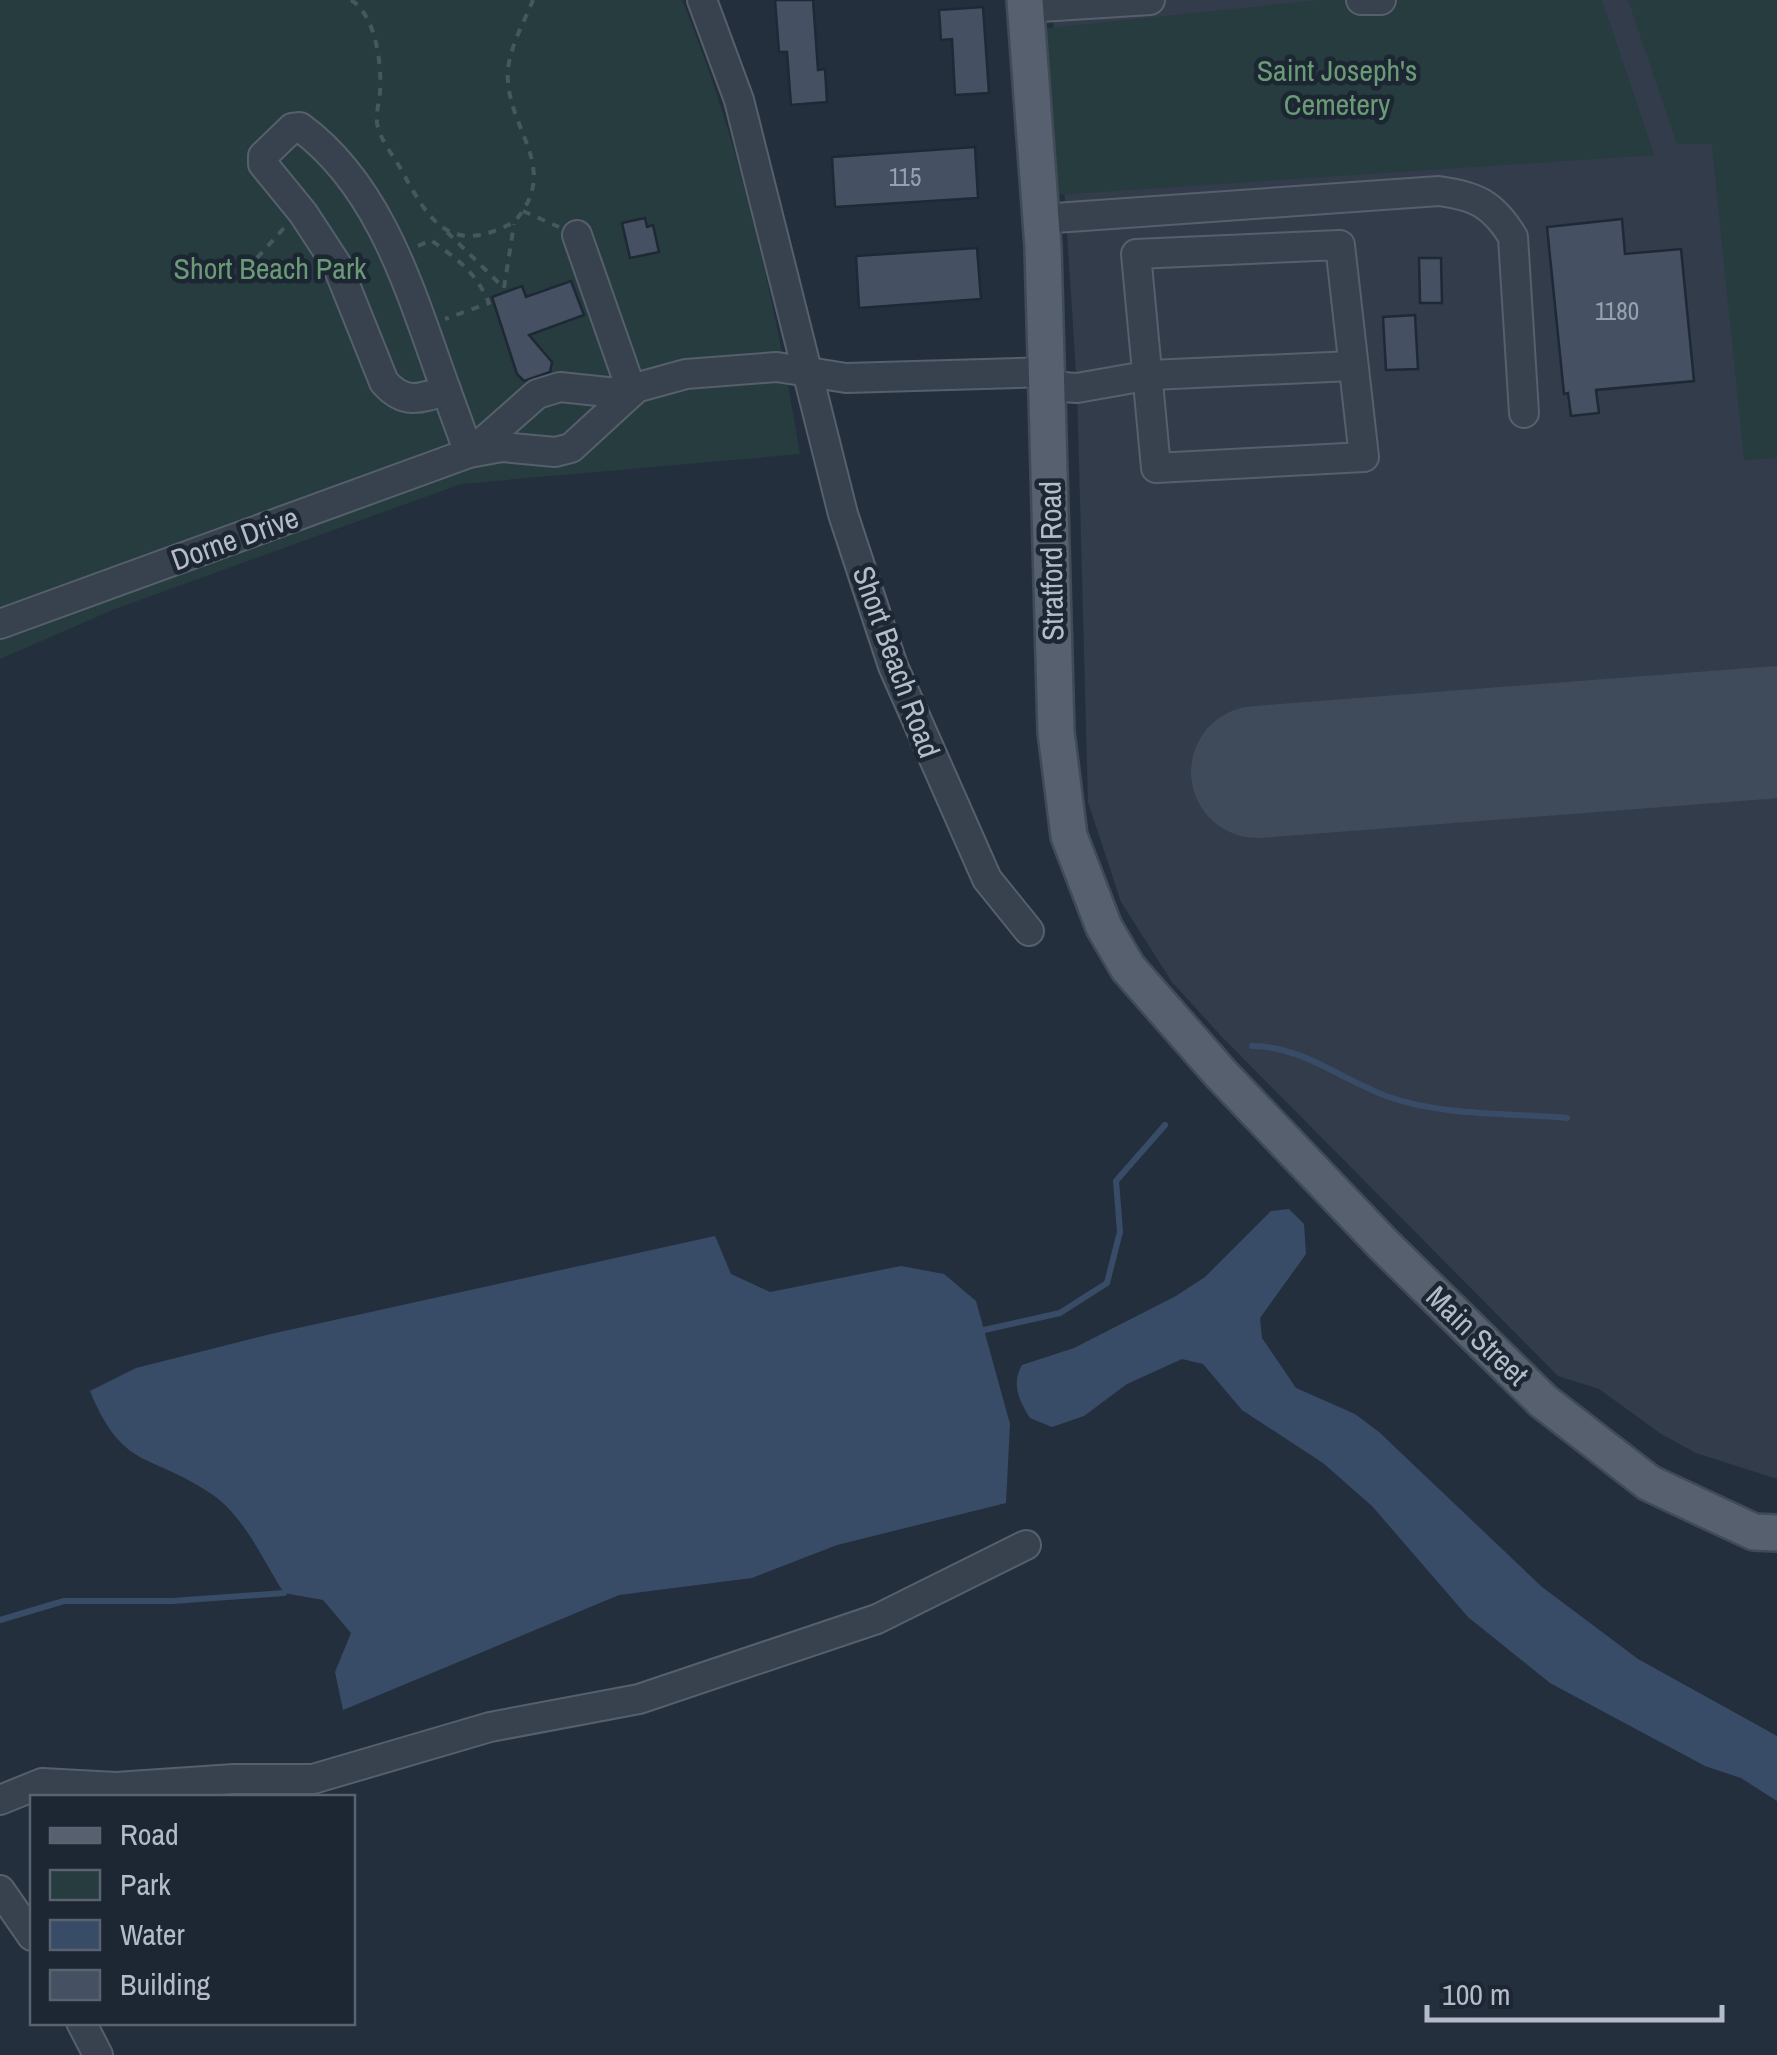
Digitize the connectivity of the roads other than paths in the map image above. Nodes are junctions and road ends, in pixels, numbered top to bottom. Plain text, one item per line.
1 (702, 0) edge
2 (1150, 0) edge
3 (1361, 0) edge
4 (1380, 0) edge
5 (1025, 4) edge
6 (1041, 219) junction
7 (577, 235) road end
8 (1352, 366) junction
9 (807, 374) junction
10 (1150, 375) junction
11 (1048, 379) junction
12 (446, 390) junction
13 (632, 392) junction
14 (1524, 413) dead end
15 (469, 454) junction
16 (0, 624) edge
17 (1029, 930) dead end
18 (1220, 1074) joint
19 (1777, 1533) edge
20 (1026, 1544) dead end
21 (0, 1800) edge
22 (0, 1890) edge
23 (30, 1933) edge
24 (83, 2025) edge
25 (98, 2055) edge

1 - 9 street, Short Beach Road
2 - 5 street
3 - 4 street
5 - 6 main road, Stratford Road
6 - 11 main road, Stratford Road
6 - 14 street
7 - 13 street
8 - 10 street
8 - 10 street
8 - 10 street
9 - 11 street
9 - 13 street, Dorne Drive
9 - 17 street, Short Beach Road
10 - 11 street
11 - 18 main road, Stratford Road
12 - 12 street
12 - 15 street
13 - 15 street, Dorne Drive
13 - 15 street, Dorne Drive
15 - 16 street, Dorne Drive
18 - 19 main road, Main Street
20 - 21 street
22 - 23 street
24 - 25 street

